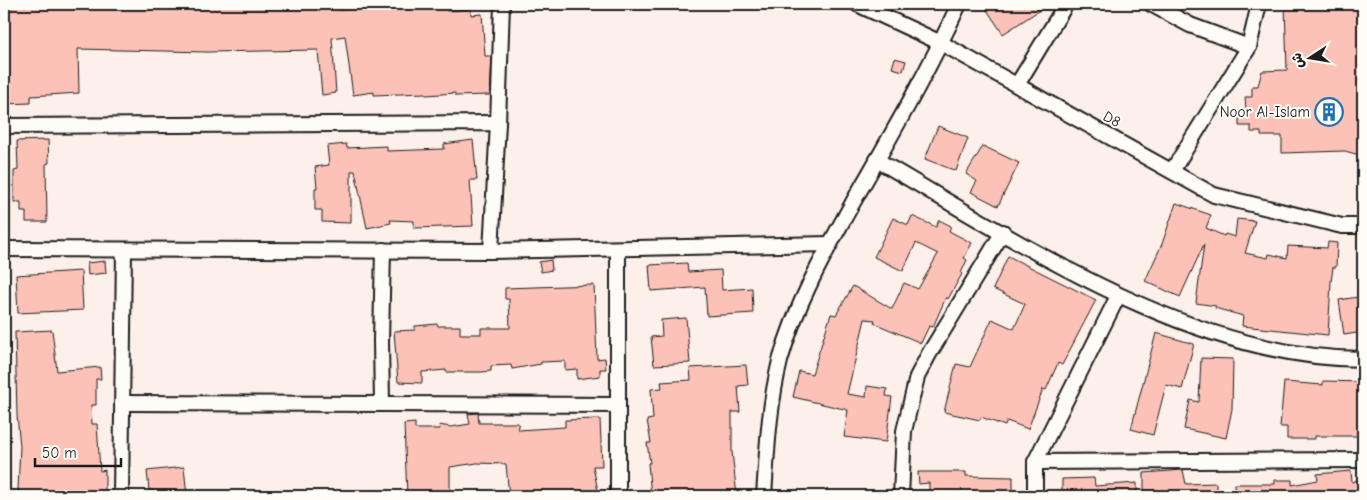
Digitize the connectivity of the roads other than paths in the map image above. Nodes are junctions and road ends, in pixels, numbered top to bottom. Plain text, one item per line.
1 (502, 4) edge
2 (857, 4) edge
3 (959, 4) edge
4 (1066, 4) edge
5 (1151, 4) edge
6 (1259, 4) edge
7 (941, 43) junction
8 (1249, 47) junction
9 (1017, 85) junction
10 (498, 123) junction
11 (4, 126) edge
12 (877, 160) junction
13 (1172, 171) junction
14 (1363, 226) edge
15 (1004, 232) junction
16 (830, 244) junction
17 (618, 249) junction
18 (4, 250) edge
19 (124, 250) junction
20 (383, 250) junction
21 (491, 251) junction
22 (1118, 296) junction
23 (1363, 360) edge
24 (122, 403) junction
25 (382, 404) junction
26 (618, 405) junction
27 (1363, 460) edge
28 (1034, 462) junction
29 (121, 496) edge
30 (618, 496) edge
31 (764, 496) edge
32 (901, 496) edge
33 (1035, 496) edge

1 - 10 street
2 - 7 street, D8
3 - 7 street
4 - 9 street
5 - 8 street
6 - 8 street
7 - 9 street, D8
7 - 12 street
8 - 13 street
9 - 13 street, D8
10 - 11 street
10 - 21 street
12 - 15 street
12 - 16 street
13 - 14 street, D8
15 - 22 street
15 - 32 street
16 - 17 street
16 - 31 street
17 - 21 street
17 - 26 street
18 - 19 street
19 - 20 street
19 - 24 street
20 - 21 street
20 - 25 street
22 - 23 street
22 - 28 street
24 - 25 street
24 - 29 street
25 - 26 street
26 - 30 street
27 - 28 street
28 - 33 street

